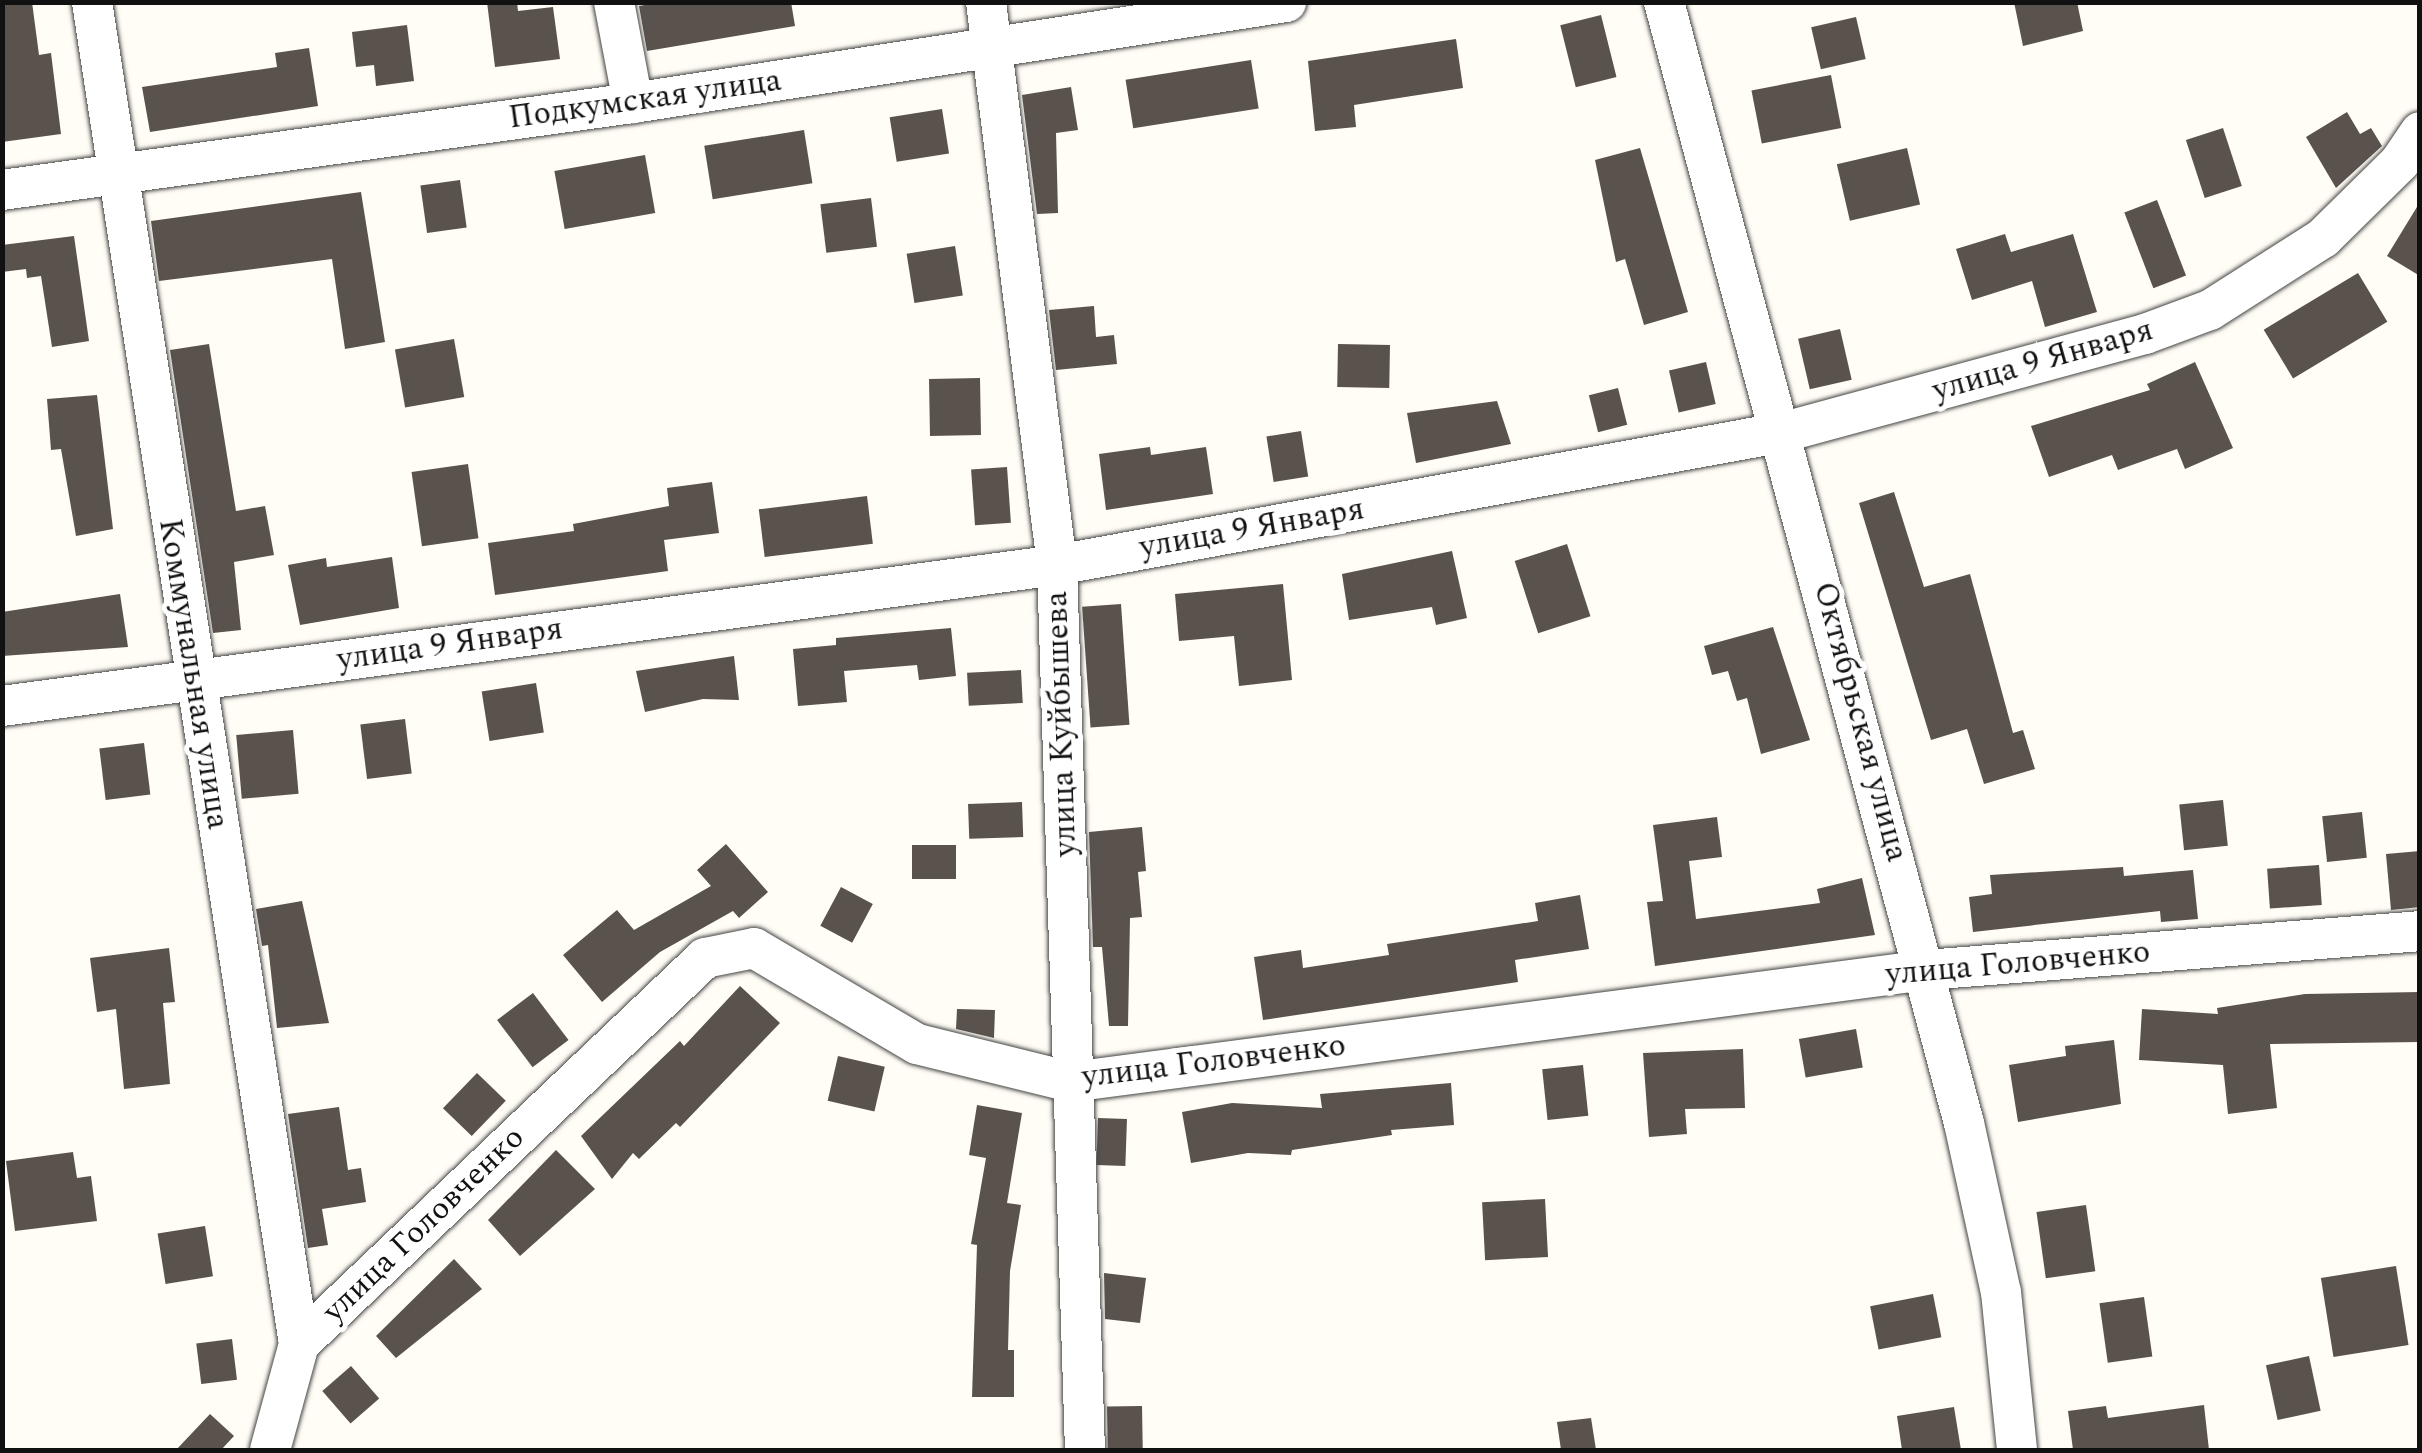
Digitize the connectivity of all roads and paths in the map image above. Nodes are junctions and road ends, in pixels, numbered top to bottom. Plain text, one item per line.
1 (92, 2) edge
2 (614, 2) edge
3 (986, 2) edge
4 (1286, 2) edge
5 (1664, 2) edge
6 (992, 50) junction
7 (634, 103) junction
8 (2420, 132) edge
9 (116, 172) junction
10 (2, 190) edge
11 (1784, 432) junction
12 (1057, 565) junction
13 (193, 679) junction
14 (2, 706) edge
15 (2420, 930) edge
16 (1926, 970) junction
17 (1072, 1082) junction
18 (298, 1344) junction
19 (270, 1450) edge
20 (1085, 1450) edge
21 (2018, 1450) edge

1 - 9 street, Коммунальная улица
2 - 7 street
3 - 6 street, улица Куйбышева
4 - 6 street, Подкумская улица
5 - 11 street, Октябрьская улица
6 - 7 street, Подкумская улица
6 - 12 street, улица Куйбышева
7 - 9 street, Подкумская улица
8 - 11 street, улица 9 Января
9 - 10 street, Подкумская улица
9 - 13 street, Коммунальная улица
11 - 12 street, улица 9 Января
11 - 16 street, Октябрьская улица
12 - 13 street, улица 9 Января
12 - 17 street, улица Куйбышева
13 - 14 street, улица 9 Января
13 - 18 street, Коммунальная улица
15 - 16 street, улица Головченко
16 - 17 street, улица Головченко
16 - 21 street, Октябрьская улица
17 - 18 street, улица Головченко
17 - 20 street, улица Куйбышева
18 - 19 street, улица Головченко

